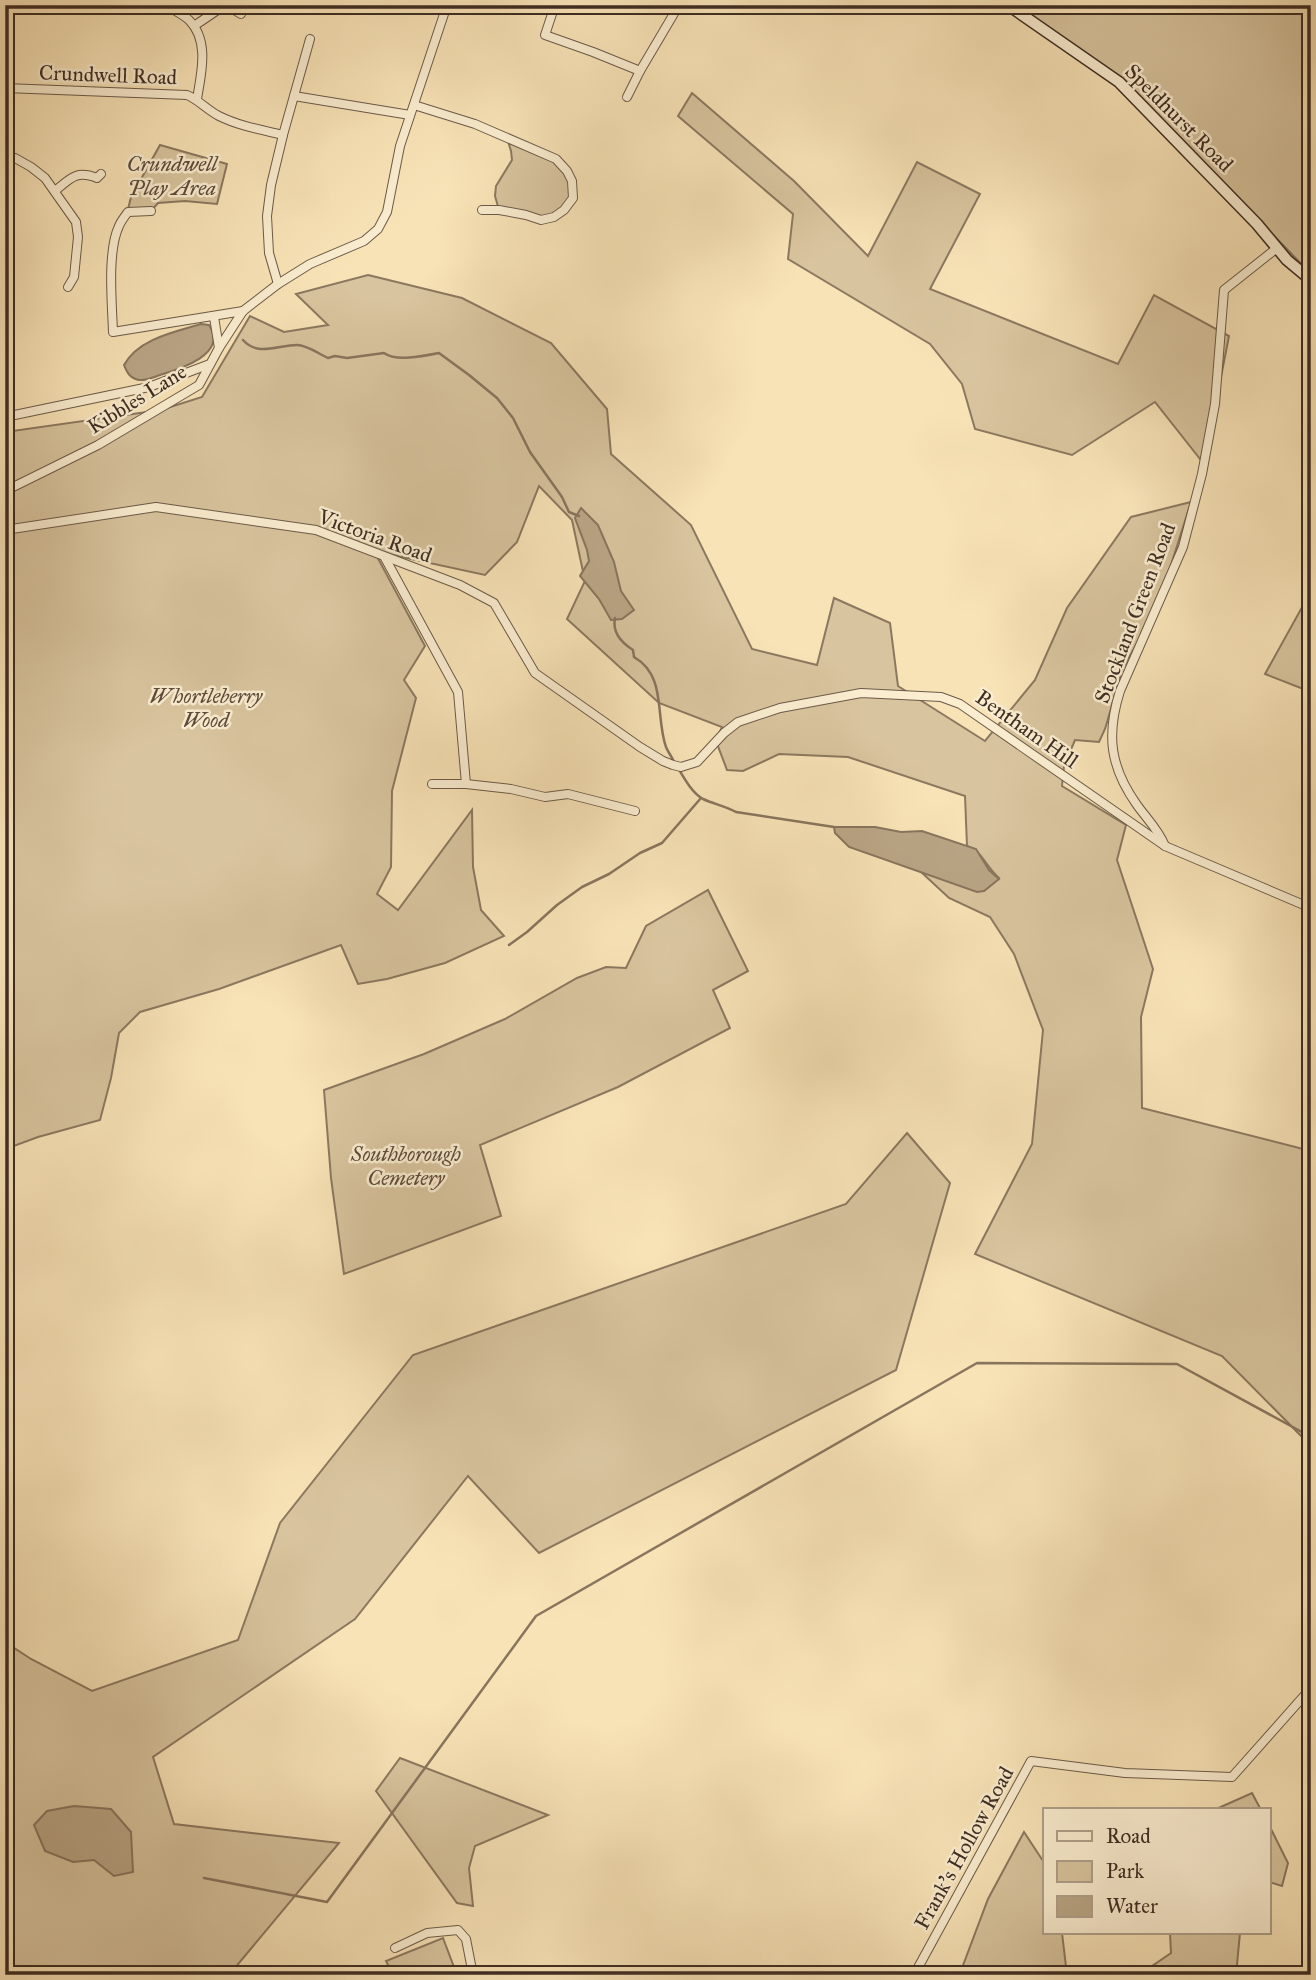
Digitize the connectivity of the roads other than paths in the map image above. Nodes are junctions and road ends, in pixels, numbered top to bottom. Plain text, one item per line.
1 (166, 5) edge
2 (226, 5) edge
3 (447, 5) edge
4 (555, 5) edge
5 (1007, 5) edge
6 (676, 8) edge
7 (241, 14) dead end
8 (194, 26) junction
9 (310, 39) dead end
10 (640, 71) junction
11 (5, 88) edge
12 (294, 96) junction
13 (627, 97) dead end
14 (197, 99) junction
15 (414, 105) junction
16 (410, 115) junction
17 (283, 135) junction
18 (5, 158) edge
19 (102, 174) dead end
20 (55, 191) junction
21 (482, 210) dead end
22 (151, 211) dead end
23 (1277, 248) junction
24 (1311, 280) edge
25 (278, 285) junction
26 (68, 287) dead end
27 (243, 311) junction
28 (214, 317) junction
29 (219, 348) junction
30 (210, 364) junction
31 (5, 417) edge
32 (5, 491) edge
33 (5, 530) edge
34 (385, 558) junction
35 (663, 761) joint
36 (432, 784) dead end
37 (466, 784) junction
38 (635, 811) dead end
39 (1165, 846) junction
40 (1311, 908) edge
41 (1311, 1688) edge
42 (395, 1948) dead end
43 (473, 1975) edge
44 (914, 1975) edge

1 - 8 street
2 - 7 street
2 - 8 street
3 - 15 street, Kibbles Lane
4 - 10 street
5 - 23 street, Speldhurst Road
6 - 10 street
8 - 14 street
9 - 12 street
10 - 13 street
11 - 14 street, Crundwell Road
12 - 16 street
12 - 17 street
14 - 17 street, Crundwell Road
15 - 16 street, Kibbles Lane
15 - 21 street
16 - 25 street, Kibbles Lane
17 - 25 street
18 - 20 street
19 - 20 street
20 - 26 street
22 - 28 street
23 - 24 street, Speldhurst Road
23 - 39 street, Stockland Green Road
25 - 27 street, Kibbles Lane
27 - 28 street
27 - 29 street, Kibbles Lane
28 - 29 street
29 - 30 street, Kibbles Lane
30 - 31 street
30 - 32 street, Kibbles Lane
33 - 34 street, Victoria Road
34 - 35 street, Victoria Road
34 - 37 street
35 - 39 street, Bentham Hill
36 - 37 street
37 - 38 street
39 - 40 street
41 - 44 street, Frank's Hollow Road
42 - 43 street

